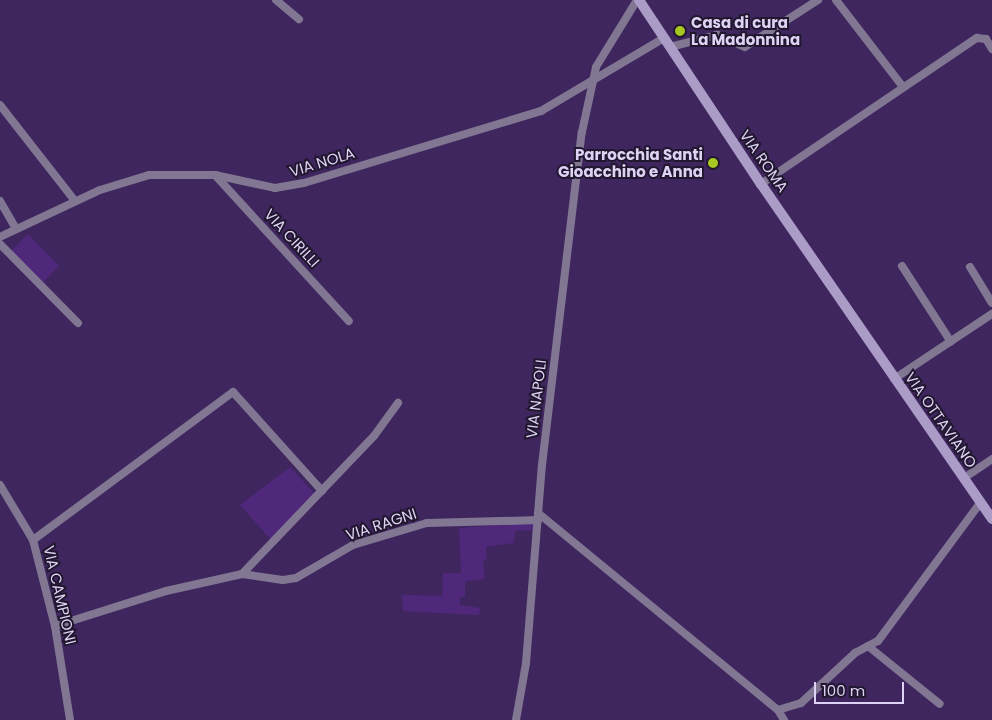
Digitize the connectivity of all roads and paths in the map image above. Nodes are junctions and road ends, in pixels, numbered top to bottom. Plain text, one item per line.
1 (276, 0) edge
2 (638, 0) edge
3 (818, 0) edge
4 (836, 0) edge
5 (299, 19) dead end
6 (664, 38) junction
7 (670, 47) junction
8 (992, 48) edge
9 (592, 83) junction
10 (903, 87) junction
11 (0, 105) edge
12 (215, 175) junction
13 (761, 184) junction
14 (0, 201) edge
15 (75, 201) junction
16 (16, 229) junction
17 (0, 237) edge
18 (0, 244) edge
19 (902, 266) dead end
20 (970, 267) dead end
21 (989, 291) edge
22 (992, 303) edge
23 (992, 314) edge
24 (349, 320) dead end
25 (78, 323) dead end
26 (866, 338) joint
27 (951, 342) junction
28 (894, 379) junction
29 (398, 403) dead end
30 (992, 459) edge
31 (964, 478) junction
32 (0, 485) edge
33 (322, 491) junction
34 (981, 502) junction
35 (538, 516) junction
36 (992, 519) edge
37 (33, 540) junction
38 (242, 574) junction
39 (55, 626) junction
40 (868, 646) junction
41 (940, 704) dead end
42 (778, 710) junction
43 (70, 720) edge
44 (516, 720) edge
45 (784, 720) edge

1 - 5 street
2 - 6 main road, VIA ROMA
2 - 9 street, VIA NAPOLI
3 - 7 street
4 - 10 street
6 - 7 main road, VIA ROMA
6 - 9 street, VIA NOLA
7 - 13 main road, VIA ROMA
8 - 10 street
9 - 12 street, VIA NOLA
9 - 35 street, VIA NAPOLI
10 - 13 street
11 - 15 street
12 - 15 street, VIA NOLA
12 - 24 street, VIA CIRILLI
13 - 26 main road, VIA ROMA
14 - 16 street
15 - 16 street, VIA NOLA
16 - 17 street, VIA NOLA
18 - 25 street
19 - 27 street
20 - 21 street
21 - 22 street
23 - 27 street
26 - 28 main road, VIA OTTAVIANO
27 - 28 street
28 - 31 main road, VIA OTTAVIANO
29 - 33 street
30 - 31 street
31 - 34 main road, VIA OTTAVIANO
32 - 37 street, VIA CAMPIONI
33 - 37 street
33 - 38 street
34 - 36 main road, VIA OTTAVIANO
34 - 40 street
35 - 38 street, VIA RAGNI
35 - 42 street
35 - 44 street, VIA NAPOLI
37 - 39 street, VIA CAMPIONI
38 - 39 street, VIA RAGNI
39 - 43 street, VIA CAMPIONI
40 - 41 street
40 - 42 street
42 - 45 street

